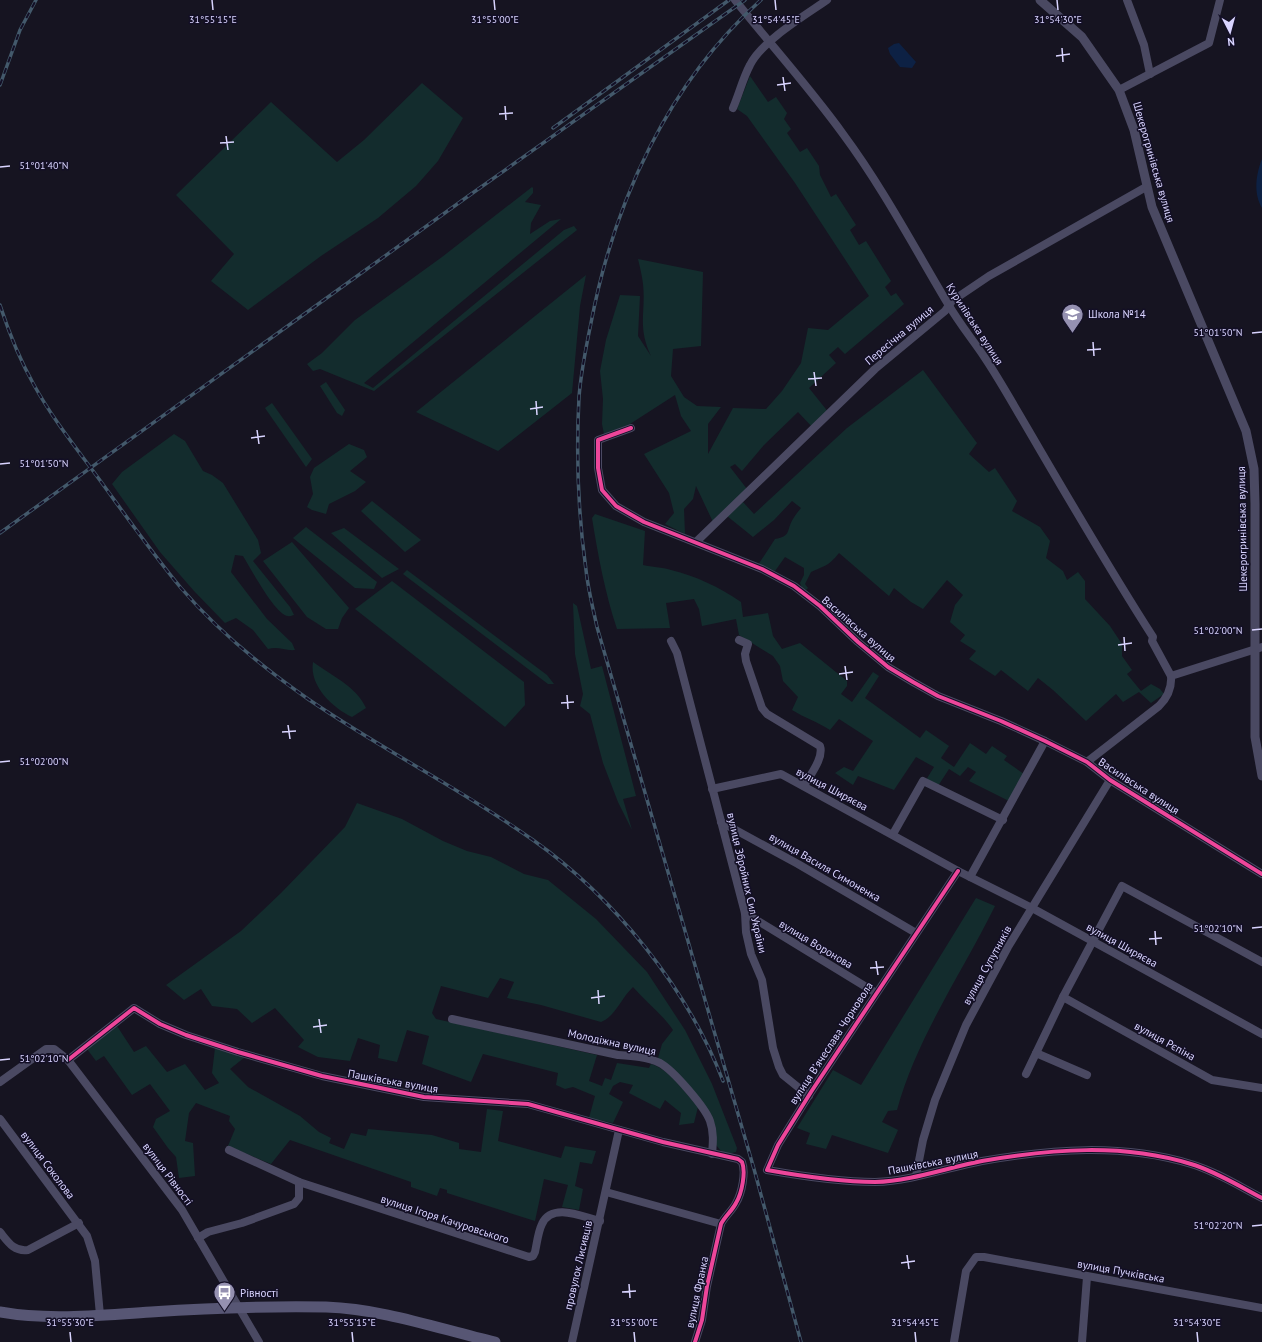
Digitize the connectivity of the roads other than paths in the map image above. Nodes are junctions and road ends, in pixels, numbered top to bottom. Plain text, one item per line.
1 (735, 0) edge
2 (827, 0) edge
3 (1040, 0) edge
4 (1127, 0) edge
5 (1220, 0) edge
6 (769, 43) junction
7 (1150, 74) junction
8 (1120, 90) junction
9 (733, 108) dead end
10 (1146, 187) junction
11 (948, 306) junction
12 (631, 428) dead end
13 (696, 542) junction
14 (739, 640) dead end
15 (671, 641) dead end
16 (1259, 648) edge
17 (1171, 676) junction
18 (1045, 741) junction
19 (1087, 762) junction
20 (1262, 776) edge
21 (1110, 780) junction
22 (804, 786) junction
23 (712, 789) junction
24 (1003, 820) junction
25 (721, 822) junction
26 (893, 834) junction
27 (958, 871) junction
28 (1262, 874) edge
29 (970, 877) junction
30 (1032, 908) junction
31 (745, 913) junction
32 (916, 933) junction
33 (1092, 940) junction
34 (1262, 962) edge
35 (876, 993) junction
36 (1063, 997) junction
37 (452, 1019) dead end
38 (1262, 1034) edge
39 (1036, 1053) junction
40 (68, 1060) junction
41 (1026, 1074) dead end
42 (1087, 1075) dead end
43 (0, 1082) edge
44 (1262, 1088) edge
45 (809, 1096) junction
46 (0, 1119) edge
47 (619, 1130) junction
48 (229, 1150) dead end
49 (712, 1154) junction
50 (738, 1159) joint
51 (767, 1170) joint
52 (916, 1176) junction
53 (299, 1182) junction
54 (606, 1192) junction
55 (1262, 1198) edge
56 (600, 1221) junction
57 (78, 1223) junction
58 (721, 1224) junction
59 (0, 1232) edge
60 (198, 1238) junction
61 (1087, 1277) junction
62 (238, 1308) junction
63 (1262, 1308) edge
64 (0, 1312) edge
65 (100, 1315) junction
66 (259, 1342) edge
67 (494, 1342) edge
68 (572, 1342) edge
69 (695, 1342) edge
70 (954, 1342) edge
71 (1082, 1342) edge

1 - 6 street, Курилівська вулиця
2 - 6 street
3 - 8 street, Шекерогринівська вулиця
4 - 7 street
5 - 7 street
6 - 9 street
6 - 11 street, Курилівська вулиця
7 - 8 street
8 - 10 street, Шекерогринівська вулиця
10 - 11 street, Пересічна вулиця
10 - 16 street, Шекерогринівська вулиця
11 - 13 street, Пересічна вулиця
11 - 17 street, Курилівська вулиця
12 - 13 street, Василівська вулиця
13 - 18 street, Василівська вулиця
14 - 22 street
15 - 23 street, вулиця Збройних Сил України
16 - 17 street
16 - 20 street, Шекерогринівська вулиця
17 - 19 street
18 - 19 street, Василівська вулиця
18 - 24 street
19 - 21 street, Василівська вулиця
21 - 28 street, Василівська вулиця
21 - 30 street, вулиця Супутників
22 - 23 street, вулиця Ширяєва
22 - 26 street, вулиця Ширяєва
23 - 25 street, вулиця Збройних Сил України
24 - 26 street
24 - 29 street
25 - 31 street, вулиця Збройних Сил України
25 - 32 street, вулиця Василя Симоненка
26 - 27 street, вулиця Ширяєва
27 - 29 street, вулиця Ширяєва
27 - 32 street, вулиця Вʼячеслава Чорновола
29 - 30 street, вулиця Ширяєва
30 - 33 street, вулиця Ширяєва
30 - 52 street, вулиця Супутників
31 - 35 street, вулиця Воронова
31 - 45 street, вулиця Збройних Сил України
32 - 35 street, вулиця Вʼячеслава Чорновола
33 - 34 street
33 - 36 street
33 - 38 street, вулиця Ширяєва
35 - 45 street, вулиця Вʼячеслава Чорновола
36 - 39 street
36 - 44 street, вулиця Рєпіна
37 - 49 street, Молодіжна вулиця
39 - 41 street
39 - 42 street
40 - 43 street
40 - 47 street, Пашківська вулиця
40 - 60 street, вулиця Рівності
45 - 51 street, вулиця Вʼячеслава Чорновола
46 - 57 street, вулиця Соколова
47 - 49 street, Пашківська вулиця
47 - 54 street, провулок Лисивців
48 - 53 street, вулиця Ігоря Качуровського
49 - 50 street, Пашківська вулиця
50 - 58 street, вулиця Франка
51 - 52 street, Пашківська вулиця
52 - 55 street, Пашківська вулиця
53 - 56 street, вулиця Ігоря Качуровського
53 - 60 street
54 - 56 street, провулок Лисивців
54 - 58 street
56 - 68 street, провулок Лисивців
57 - 59 street
57 - 65 street, вулиця Соколова
58 - 69 street, вулиця Франка
60 - 62 street, вулиця Рівності
61 - 63 street, вулиця Пучківська
61 - 70 street, вулиця Пучківська
61 - 71 street
62 - 65 main road
62 - 66 street, вулиця Рівності
62 - 67 main road
64 - 65 main road

